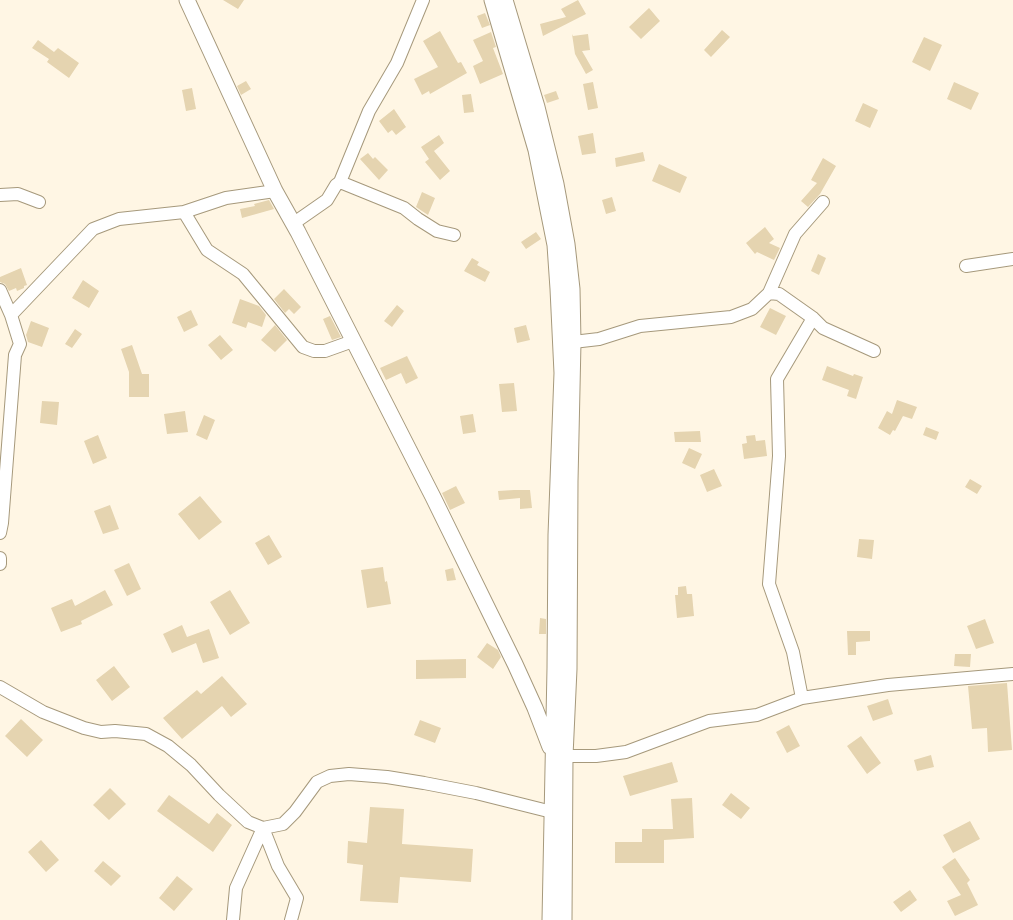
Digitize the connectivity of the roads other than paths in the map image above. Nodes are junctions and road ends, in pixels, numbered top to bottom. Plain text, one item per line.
1 (187, 0) edge
2 (423, 0) edge
3 (504, 1) edge
4 (340, 182) junction
5 (275, 191) junction
6 (0, 195) edge
7 (39, 202) dead end
8 (823, 202) dead end
9 (184, 212) junction
10 (294, 223) junction
11 (454, 235) dead end
12 (1013, 259) edge
13 (966, 266) dead end
14 (0, 290) edge
15 (769, 293) junction
16 (11, 315) junction
17 (813, 318) junction
18 (354, 341) junction
19 (574, 342) junction
20 (874, 351) dead end
21 (0, 533) edge
22 (0, 558) edge
23 (0, 564) edge
24 (562, 628) junction
25 (1013, 674) edge
26 (0, 687) edge
27 (802, 698) junction
28 (559, 755) junction
29 (552, 812) junction
30 (263, 828) junction
31 (233, 920) edge
32 (290, 920) edge
33 (550, 920) edge
34 (564, 920) edge

1 - 5 main road
2 - 4 street
3 - 19 main road
3 - 24 main road
4 - 10 street
4 - 11 street
5 - 9 street
5 - 10 main road
6 - 7 street
8 - 15 street
9 - 16 street
9 - 18 street
10 - 18 main road
12 - 13 street
14 - 16 street
15 - 17 street
15 - 19 street
16 - 21 street
17 - 20 street
17 - 27 street
18 - 28 main road
19 - 24 main road
22 - 23 street
24 - 28 main road
25 - 27 street
26 - 30 street
27 - 28 street
28 - 29 main road
28 - 34 main road
29 - 30 street
29 - 33 main road
30 - 31 street
30 - 32 street

